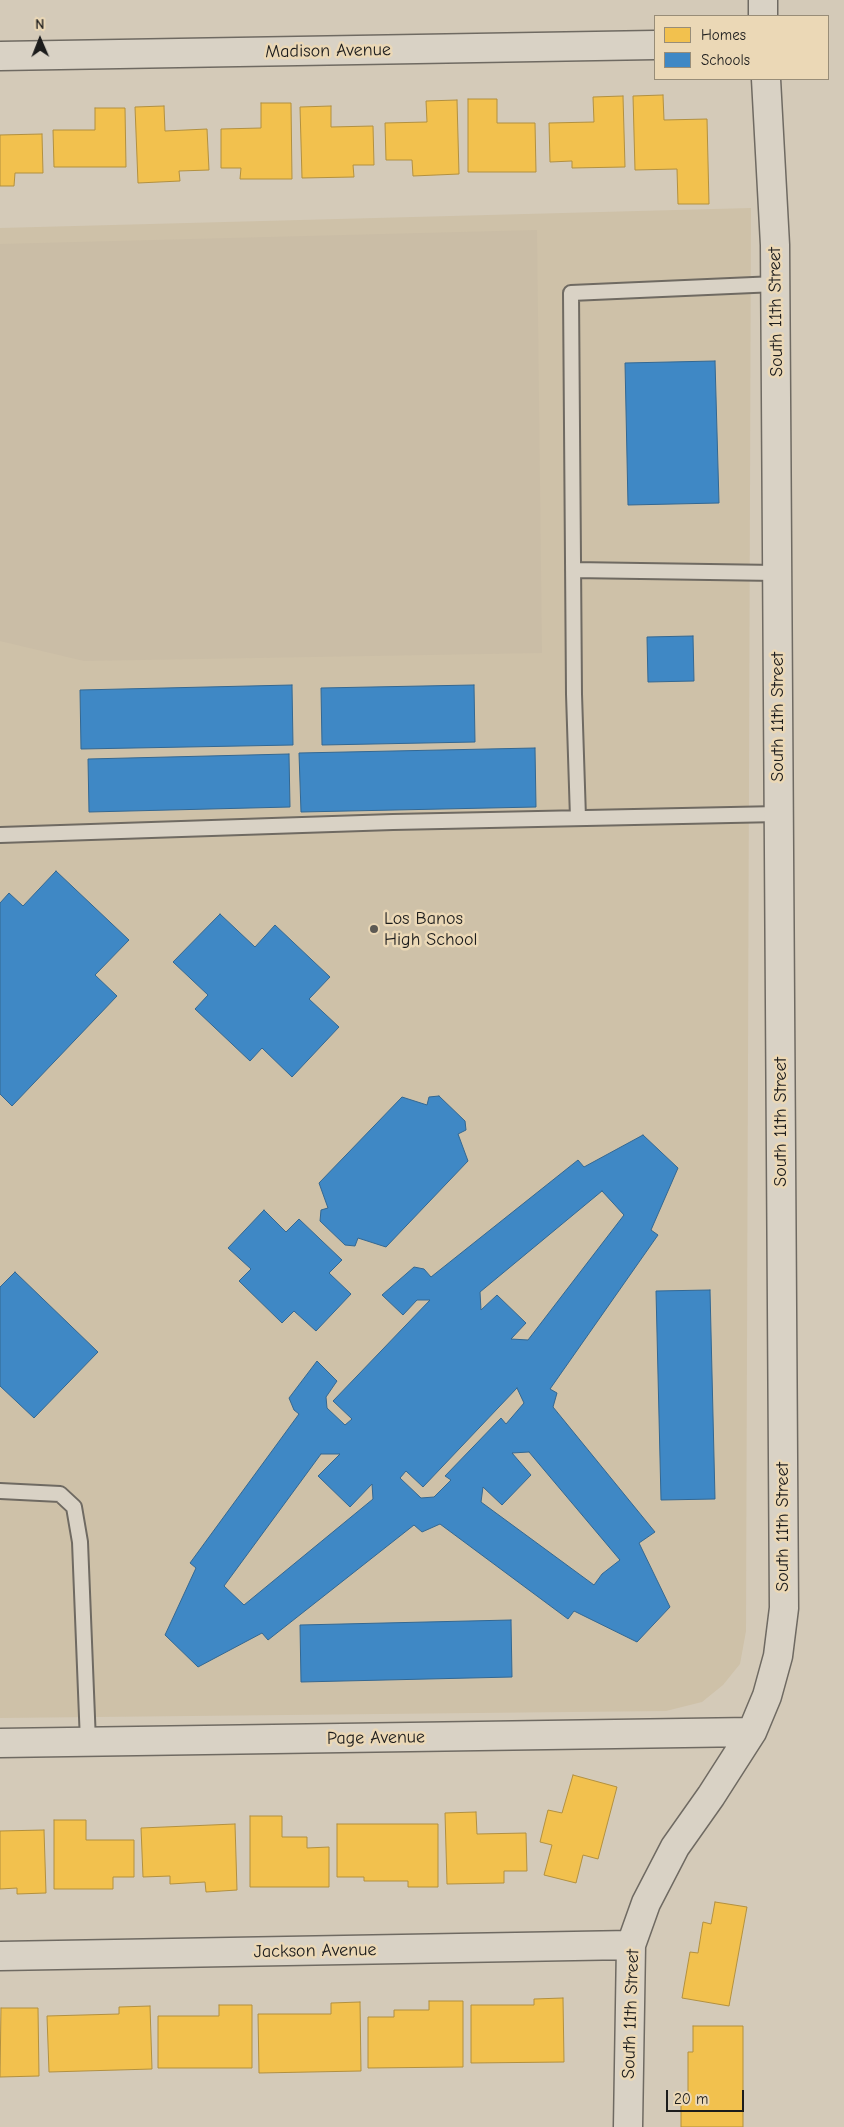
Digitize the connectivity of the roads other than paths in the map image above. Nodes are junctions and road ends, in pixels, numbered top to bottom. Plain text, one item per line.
1 (762, 0) edge
2 (763, 15) edge
3 (654, 45) edge
4 (0, 56) edge
5 (766, 80) edge
6 (776, 284) junction
7 (573, 570) junction
8 (777, 573) junction
9 (779, 814) junction
10 (578, 818) junction
11 (0, 835) edge
12 (0, 1491) edge
13 (0, 1726) edge
14 (752, 1732) junction
15 (88, 1742) junction
16 (0, 1743) edge
17 (631, 1945) junction
18 (0, 1956) edge
19 (628, 2127) edge

1 - 2 street
3 - 4 street, Madison Avenue
5 - 6 street, South 11th Street
6 - 7 lane
6 - 8 street, South 11th Street
7 - 8 lane
7 - 10 lane
8 - 9 street, South 11th Street
9 - 10 lane
9 - 14 street, South 11th Street
10 - 11 lane
12 - 15 lane
13 - 16 lane
14 - 15 street, Page Avenue
14 - 17 street, South 11th Street
15 - 16 street, Page Avenue
17 - 18 street, Jackson Avenue
17 - 19 street, South 11th Street

